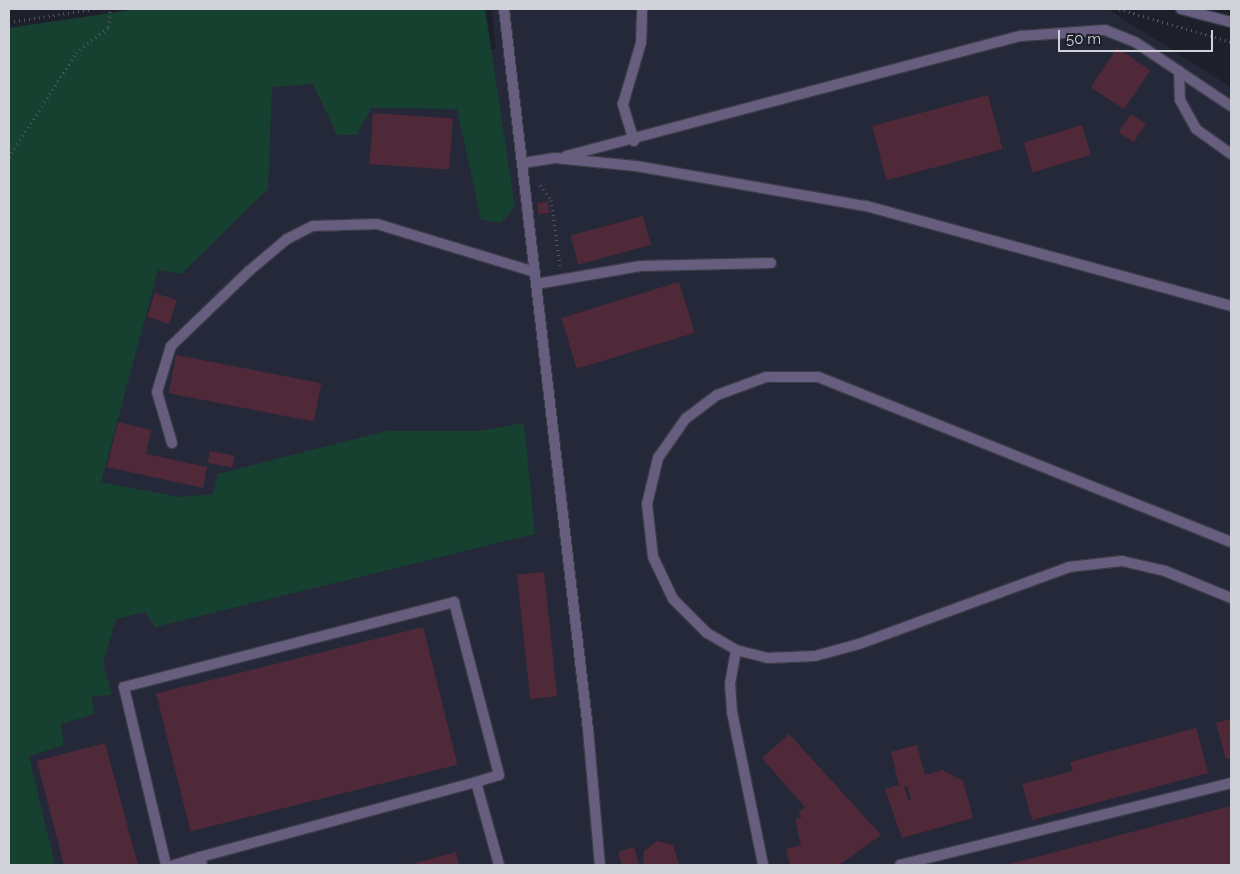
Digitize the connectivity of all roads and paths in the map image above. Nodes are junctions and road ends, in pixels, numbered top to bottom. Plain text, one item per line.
1 (93, 9) edge
2 (110, 9) edge
3 (504, 9) edge
4 (642, 9) edge
5 (1119, 9) edge
6 (1181, 9) edge
7 (9, 22) edge
8 (1231, 22) edge
9 (1231, 42) edge
10 (1179, 71) junction
11 (1231, 106) edge
12 (634, 141) junction
13 (1231, 154) edge
14 (9, 157) edge
15 (555, 158) junction
16 (523, 163) junction
17 (771, 263) dead end
18 (535, 272) junction
19 (562, 280) junction
20 (536, 284) junction
21 (1231, 306) edge
22 (172, 443) dead end
23 (1231, 542) edge
24 (1231, 598) edge
25 (736, 650) junction
26 (476, 782) junction
27 (1231, 783) edge
28 (201, 861) edge
29 (166, 865) edge
30 (174, 865) edge
31 (499, 865) edge
32 (600, 865) edge
33 (763, 865) edge
34 (900, 865) edge

1 - 7 path
2 - 14 path
3 - 16 street
4 - 12 street
5 - 9 path
6 - 8 street
10 - 11 street
10 - 12 street
10 - 13 street
12 - 15 street
15 - 16 street
15 - 21 street
16 - 18 street
16 - 19 path
17 - 19 street
18 - 20 street
18 - 22 street
19 - 20 street
20 - 32 street
23 - 25 street
24 - 25 street
25 - 33 street
26 - 28 street
26 - 29 street
26 - 31 street
27 - 34 street
28 - 30 street

